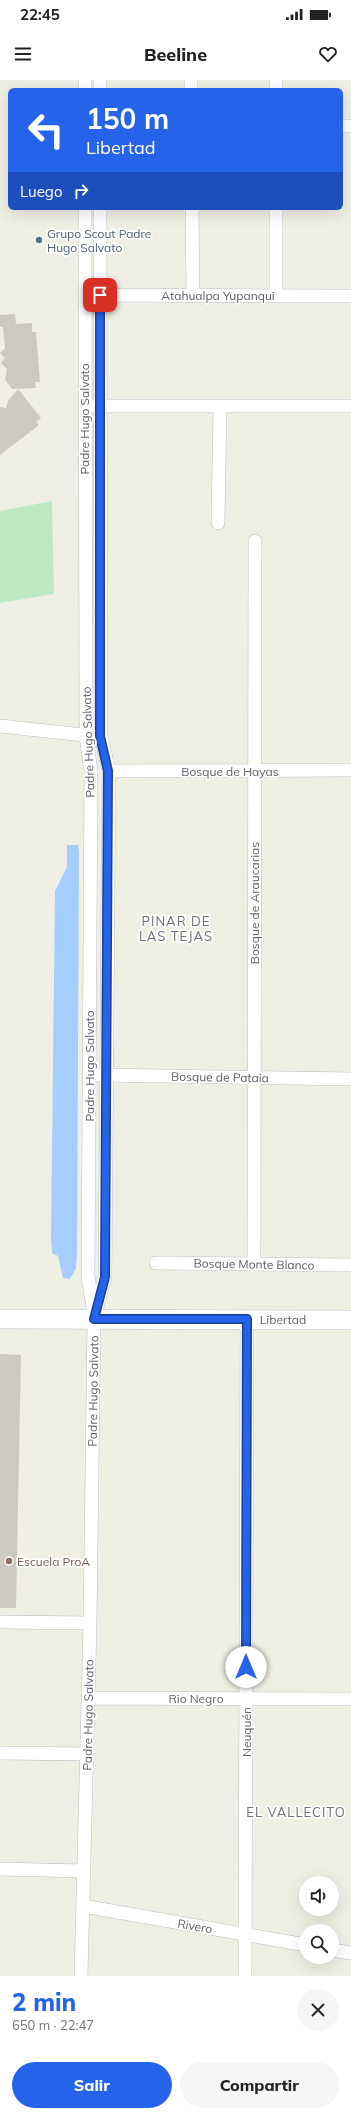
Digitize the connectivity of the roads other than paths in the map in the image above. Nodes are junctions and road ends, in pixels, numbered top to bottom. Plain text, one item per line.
1 (85, 210) edge
2 (100, 210) edge
3 (192, 210) edge
4 (276, 210) edge
5 (85, 295) junction
6 (100, 295) junction
7 (193, 295) junction
8 (276, 296) junction
9 (351, 296) edge
10 (84, 406) junction
11 (100, 406) junction
12 (220, 406) junction
13 (351, 406) edge
14 (218, 523) dead end
15 (255, 541) dead end
16 (0, 726) edge
17 (86, 735) junction
18 (100, 736) junction
19 (351, 770) edge
20 (108, 771) junction
21 (255, 771) junction
22 (89, 1075) junction
23 (106, 1075) junction
24 (254, 1077) junction
25 (351, 1079) edge
26 (156, 1263) dead end
27 (254, 1264) junction
28 (351, 1265) edge
29 (0, 1319) edge
30 (94, 1319) junction
31 (247, 1319) junction
32 (351, 1320) edge
33 (0, 1622) edge
34 (90, 1623) junction
35 (89, 1698) junction
36 (246, 1699) junction
37 (351, 1699) edge
38 (0, 1753) edge
39 (87, 1754) junction
40 (0, 1869) edge
41 (84, 1871) junction
42 (83, 1906) junction
43 (246, 1934) junction
44 (299, 1944) edge
45 (339, 1951) edge
46 (351, 1953) edge
47 (81, 1976) edge
48 (245, 1976) edge

1 - 5 street, Padre Hugo Salvato
2 - 6 street, Padre Hugo Salvato
3 - 7 street
4 - 8 street
5 - 6 street, Atahualpa Yupanqui
5 - 10 street, Padre Hugo Salvato
6 - 7 street, Atahualpa Yupanqui
6 - 11 street, Padre Hugo Salvato
7 - 8 street, Atahualpa Yupanqui
8 - 9 street, Atahualpa Yupanqui
10 - 11 street
10 - 17 street, Padre Hugo Salvato
11 - 12 street
11 - 18 street, Padre Hugo Salvato
12 - 13 street
12 - 14 street
15 - 21 street, Bosque de Araucarias
16 - 17 street
17 - 18 street
17 - 22 street, Padre Hugo Salvato
18 - 20 street, Padre Hugo Salvato
19 - 21 street, Bosque de Hayas
20 - 21 street, Bosque de Hayas
20 - 23 street, Padre Hugo Salvato
21 - 24 street, Bosque de Araucarias
22 - 23 street, Bosque de Pataia
22 - 30 street, Padre Hugo Salvato
23 - 24 street, Bosque de Pataia
23 - 30 street, Padre Hugo Salvato
24 - 25 street, Bosque de Pataia
24 - 27 street, Bosque de Araucarias
26 - 27 street, Bosque Monte Blanco
27 - 28 street, Bosque Monte Blanco
29 - 30 main road, Libertad
30 - 31 main road, Libertad
30 - 34 street, Padre Hugo Salvato
31 - 32 main road, Libertad
31 - 36 street, Neuquén
33 - 34 street
34 - 35 street, Padre Hugo Salvato
35 - 36 street, Rio Negro
35 - 39 street, Padre Hugo Salvato
36 - 37 street, Rio Negro
36 - 43 street, Neuquén
38 - 39 street
39 - 41 street, Padre Hugo Salvato
40 - 41 street
41 - 42 street, Padre Hugo Salvato
42 - 43 street, Rivero
42 - 47 street, Padre Hugo Salvato
43 - 44 street, Rivero
43 - 48 street, Neuquén
45 - 46 street

